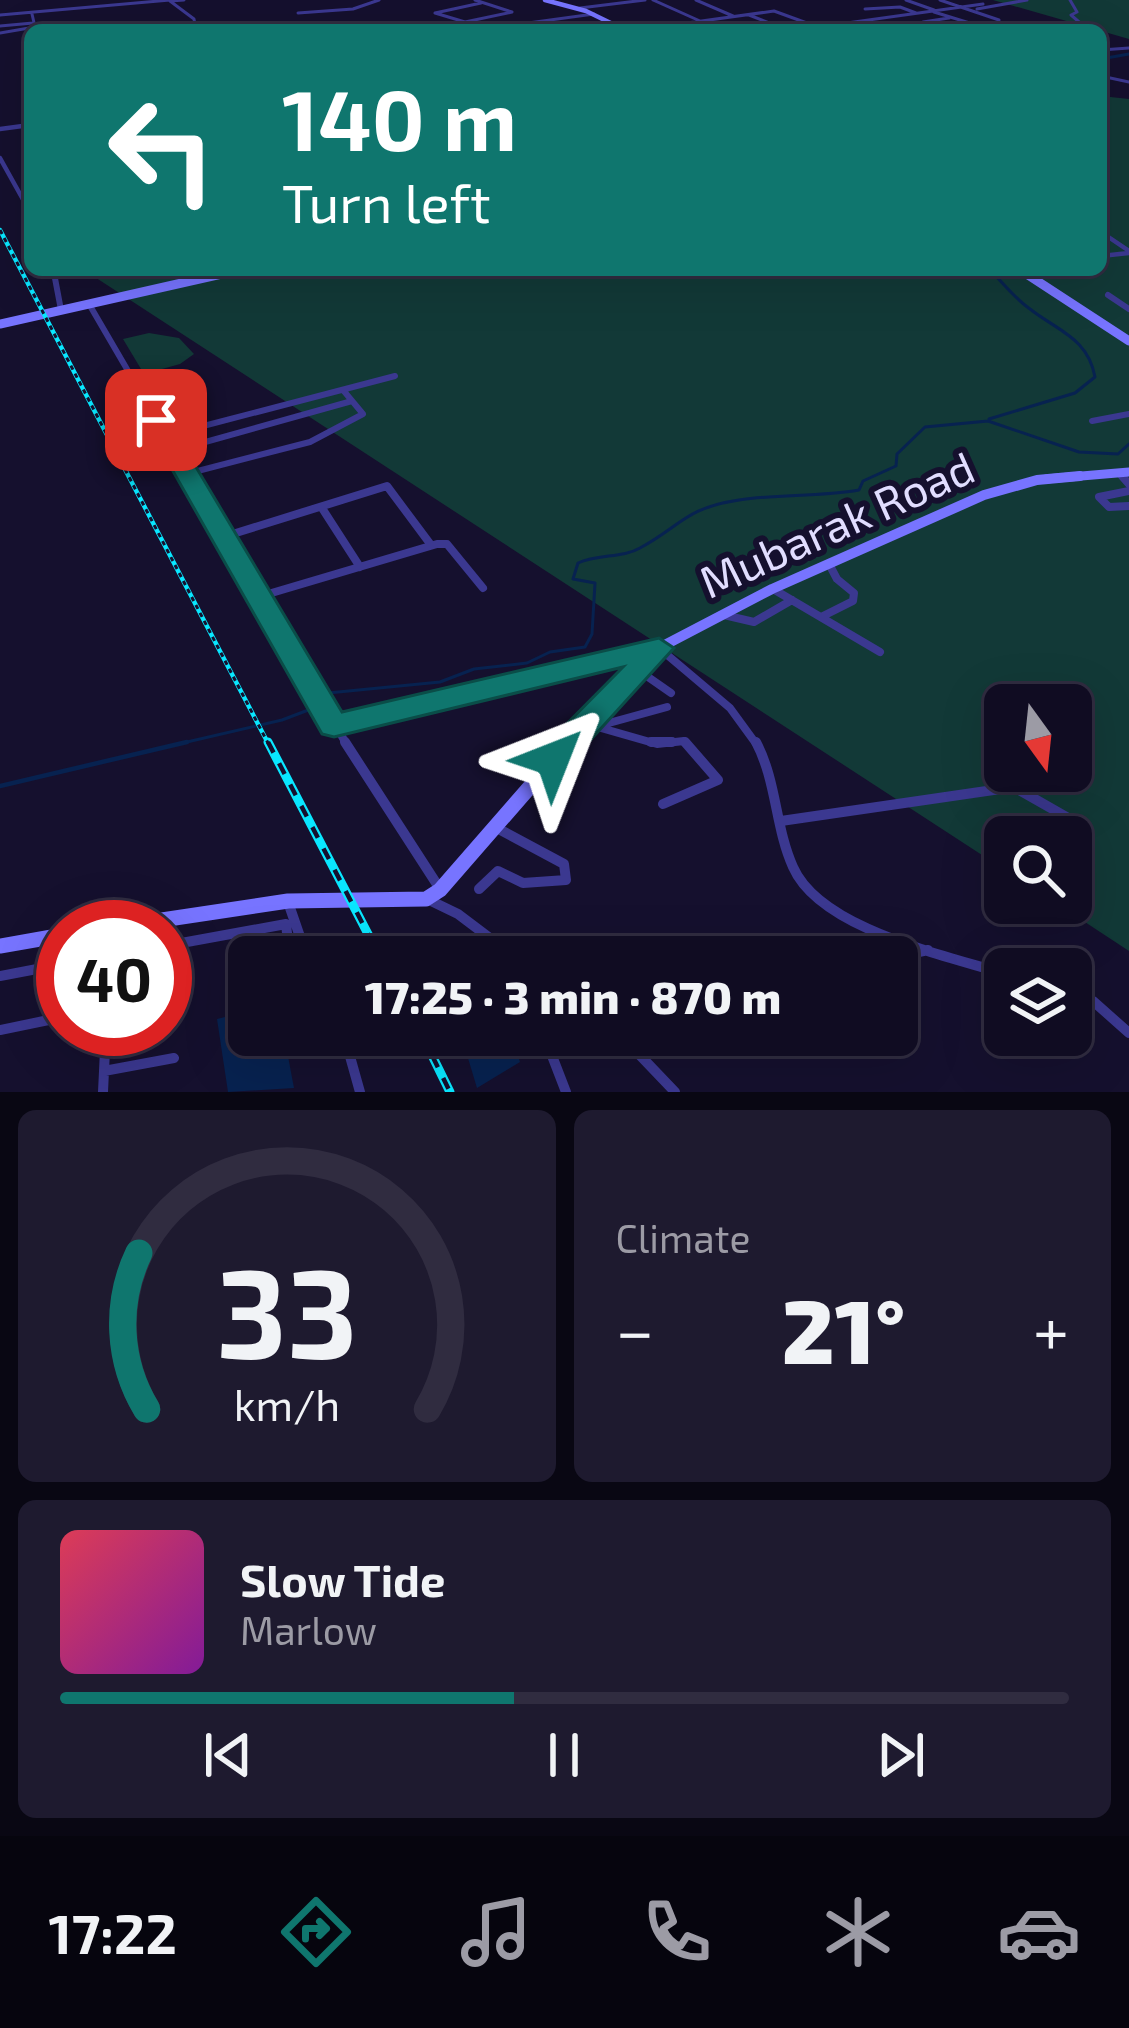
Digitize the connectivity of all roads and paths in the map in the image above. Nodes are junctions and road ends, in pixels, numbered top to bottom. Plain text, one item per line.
1 (170, 0) edge
2 (184, 0) edge
3 (379, 0) edge
4 (545, 0) edge
5 (645, 0) edge
6 (653, 0) edge
7 (696, 0) edge
8 (877, 0) edge
9 (911, 0) edge
10 (940, 0) edge
11 (1027, 0) edge
12 (1070, 0) edge
13 (99, 2) edge
14 (478, 2) edge
15 (983, 4) dead end
16 (888, 7) junction
17 (961, 7) junction
18 (580, 8) junction
19 (865, 9) dead end
20 (970, 10) junction
21 (934, 11) junction
22 (298, 13) dead end
23 (918, 13) junction
24 (30, 14) junction
25 (594, 14) junction
26 (749, 14) junction
27 (0, 15) edge
28 (1005, 15) dead end
29 (734, 16) junction
30 (990, 17) junction
31 (950, 18) junction
32 (703, 21) junction
33 (959, 21) junction
34 (923, 22) dead end
35 (35, 23) joint
36 (195, 24) edge
37 (521, 24) edge
38 (613, 24) edge
39 (681, 24) edge
40 (710, 24) edge
41 (773, 24) edge
42 (811, 24) edge
43 (848, 24) edge
44 (970, 24) edge
45 (1000, 24) edge
46 (1081, 24) edge
47 (0, 29) edge
48 (0, 158) edge
49 (24, 201) edge
50 (55, 276) edge
51 (212, 276) edge
52 (1030, 276) edge
53 (1108, 296) dead end
54 (89, 304) junction
55 (1128, 308) edge
56 (61, 310) junction
57 (0, 324) edge
58 (1126, 337) edge
59 (395, 376) dead end
60 (343, 390) junction
61 (352, 401) junction
62 (1129, 415) edge
63 (1092, 421) dead end
64 (165, 436) junction
65 (173, 451) junction
66 (186, 474) junction
67 (1126, 480) edge
68 (1129, 506) edge
69 (321, 508) junction
70 (223, 537) junction
71 (431, 545) junction
72 (830, 564) junction
73 (360, 566) junction
74 (483, 588) dead end
75 (772, 589) junction
76 (258, 597) junction
77 (792, 600) junction
78 (720, 613) junction
79 (821, 617) junction
80 (659, 648) junction
81 (880, 652) dead end
82 (638, 670) junction
83 (671, 693) dead end
84 (667, 707) dead end
85 (334, 725) junction
86 (592, 726) junction
87 (663, 804) dead end
88 (1064, 816) edge
89 (781, 821) junction
90 (494, 826) junction
91 (479, 889) dead end
92 (440, 890) junction
93 (426, 898) junction
94 (287, 901) junction
95 (192, 915) edge
96 (288, 936) edge
97 (300, 936) edge
98 (487, 936) edge
99 (36, 940) edge
100 (192, 941) edge
101 (0, 946) edge
102 (929, 950) junction
103 (918, 952) edge
104 (984, 967) edge
105 (36, 969) edge
106 (0, 976) edge
107 (1092, 1001) edge
108 (36, 1023) edge
109 (0, 1030) edge
110 (1129, 1034) edge
111 (105, 1056) edge
112 (350, 1056) edge
113 (553, 1056) edge
114 (641, 1056) edge
115 (174, 1058) dead end
116 (104, 1071) junction
117 (568, 1090) edge
118 (103, 1092) edge
119 (360, 1092) edge
120 (675, 1092) edge

1 - 2 street
1 - 13 street
1 - 36 street
3 - 22 street
4 - 18 street
5 - 18 street
6 - 32 street
7 - 29 street
8 - 16 street
9 - 21 street
10 - 17 street
11 - 20 street
12 - 46 street
13 - 24 street
14 - 14 street
15 - 17 street
16 - 19 street
16 - 23 street
17 - 20 street
17 - 21 street
18 - 25 street
20 - 30 street
21 - 23 street
21 - 31 street
23 - 43 street
24 - 27 street
24 - 35 street
25 - 37 street
25 - 38 street
26 - 29 street
26 - 41 street
26 - 42 street
28 - 30 street
29 - 32 street
30 - 33 street
30 - 45 street
31 - 33 street
31 - 34 street
32 - 39 street
32 - 40 street
33 - 44 street
35 - 47 street
48 - 49 street
50 - 56 street
51 - 54 street
52 - 58 street
53 - 55 street
54 - 56 street
54 - 64 street
56 - 57 street
59 - 60 street
60 - 61 street
60 - 64 street
61 - 65 street
61 - 66 street
62 - 63 street
64 - 65 street
65 - 66 street
66 - 70 street
67 - 68 street
67 - 72 street, Mubarak Road
69 - 70 street
69 - 71 street
69 - 73 street
70 - 76 street
71 - 73 street
71 - 74 street
72 - 75 street, Mubarak Road
72 - 79 street
73 - 76 street
75 - 77 street
75 - 78 street, Mubarak Road
76 - 85 street
77 - 78 street
77 - 79 street
78 - 80 street, Mubarak Road
79 - 81 street
80 - 82 street, Mubarak Road
80 - 85 street
80 - 89 street
82 - 83 street
82 - 86 street, Mubarak Road
84 - 86 street
85 - 92 street
86 - 87 street
86 - 90 street, Mubarak Road
88 - 89 street
89 - 102 street
90 - 91 street
90 - 92 street, Mubarak Road
92 - 93 street, Mubarak Road
93 - 94 street, Mubarak Road
93 - 98 street
94 - 95 street, Mubarak Road
94 - 97 street
96 - 100 street
99 - 101 street
102 - 103 street
102 - 104 street
105 - 106 street
107 - 110 street
108 - 109 street
111 - 116 street
112 - 119 street
113 - 117 street
114 - 120 street
115 - 116 street
116 - 118 street

